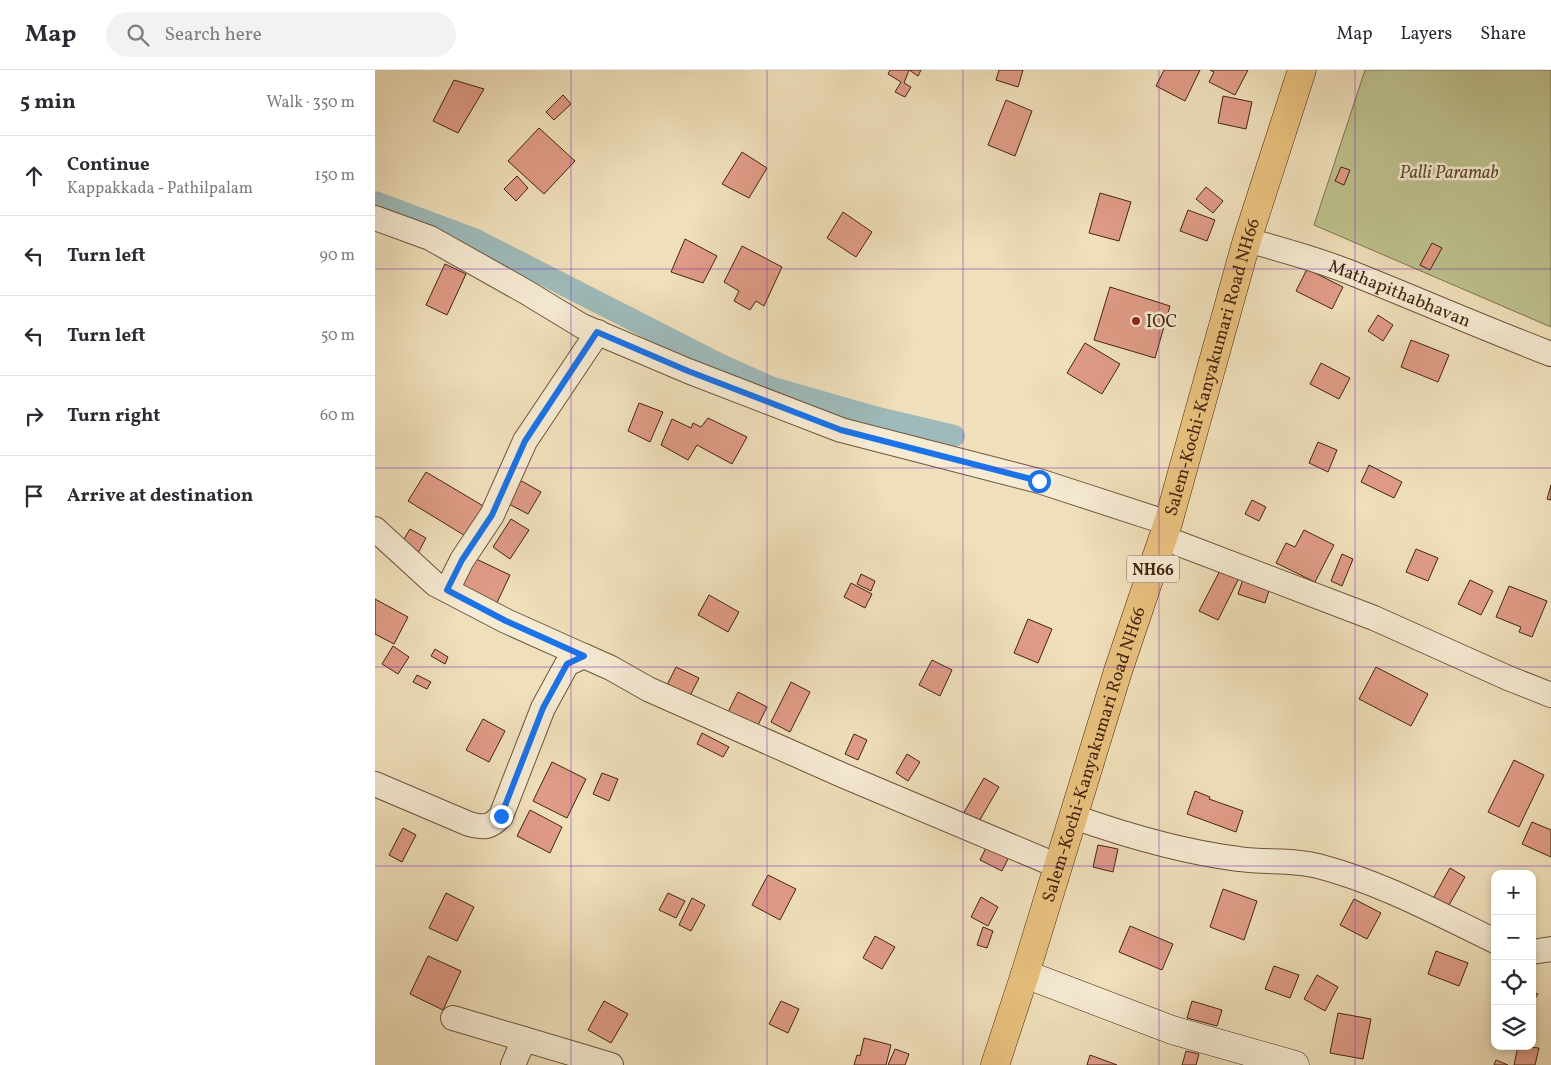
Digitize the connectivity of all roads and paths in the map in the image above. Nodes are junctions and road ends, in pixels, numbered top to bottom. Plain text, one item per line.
1 (1303, 70) edge
2 (375, 219) edge
3 (1247, 240) junction
4 (597, 332) junction
5 (1551, 354) edge
6 (375, 529) edge
7 (1166, 531) junction
8 (447, 590) junction
9 (584, 656) junction
10 (1551, 694) edge
11 (375, 784) edge
12 (1074, 817) junction
13 (1058, 866) junction
14 (1491, 939) edge
15 (1551, 949) edge
16 (1536, 951) edge
17 (1025, 974) junction
18 (453, 1018) dead end
19 (524, 1039) junction
20 (513, 1065) edge
21 (611, 1065) edge
22 (995, 1065) edge
23 (1295, 1065) edge

1 - 3 highway, Salem-Kochi-Kanyakumari Road NH66 / NH66
2 - 4 street
3 - 5 street, Mathapithabhavan
3 - 7 highway, Salem-Kochi-Kanyakumari Road NH66 / NH66
4 - 7 street
4 - 8 street
6 - 8 street
7 - 10 street
7 - 12 highway, Salem-Kochi-Kanyakumari Road NH66 / NH66
8 - 9 street
9 - 11 street
9 - 13 street
12 - 13 highway, Salem-Kochi-Kanyakumari Road NH66 / NH66
12 - 14 street
13 - 17 highway, Salem-Kochi-Kanyakumari Road NH66 / NH66
15 - 16 street
17 - 22 highway, Salem-Kochi-Kanyakumari Road NH66 / NH66
17 - 23 street
18 - 19 street
19 - 20 street
19 - 21 street

